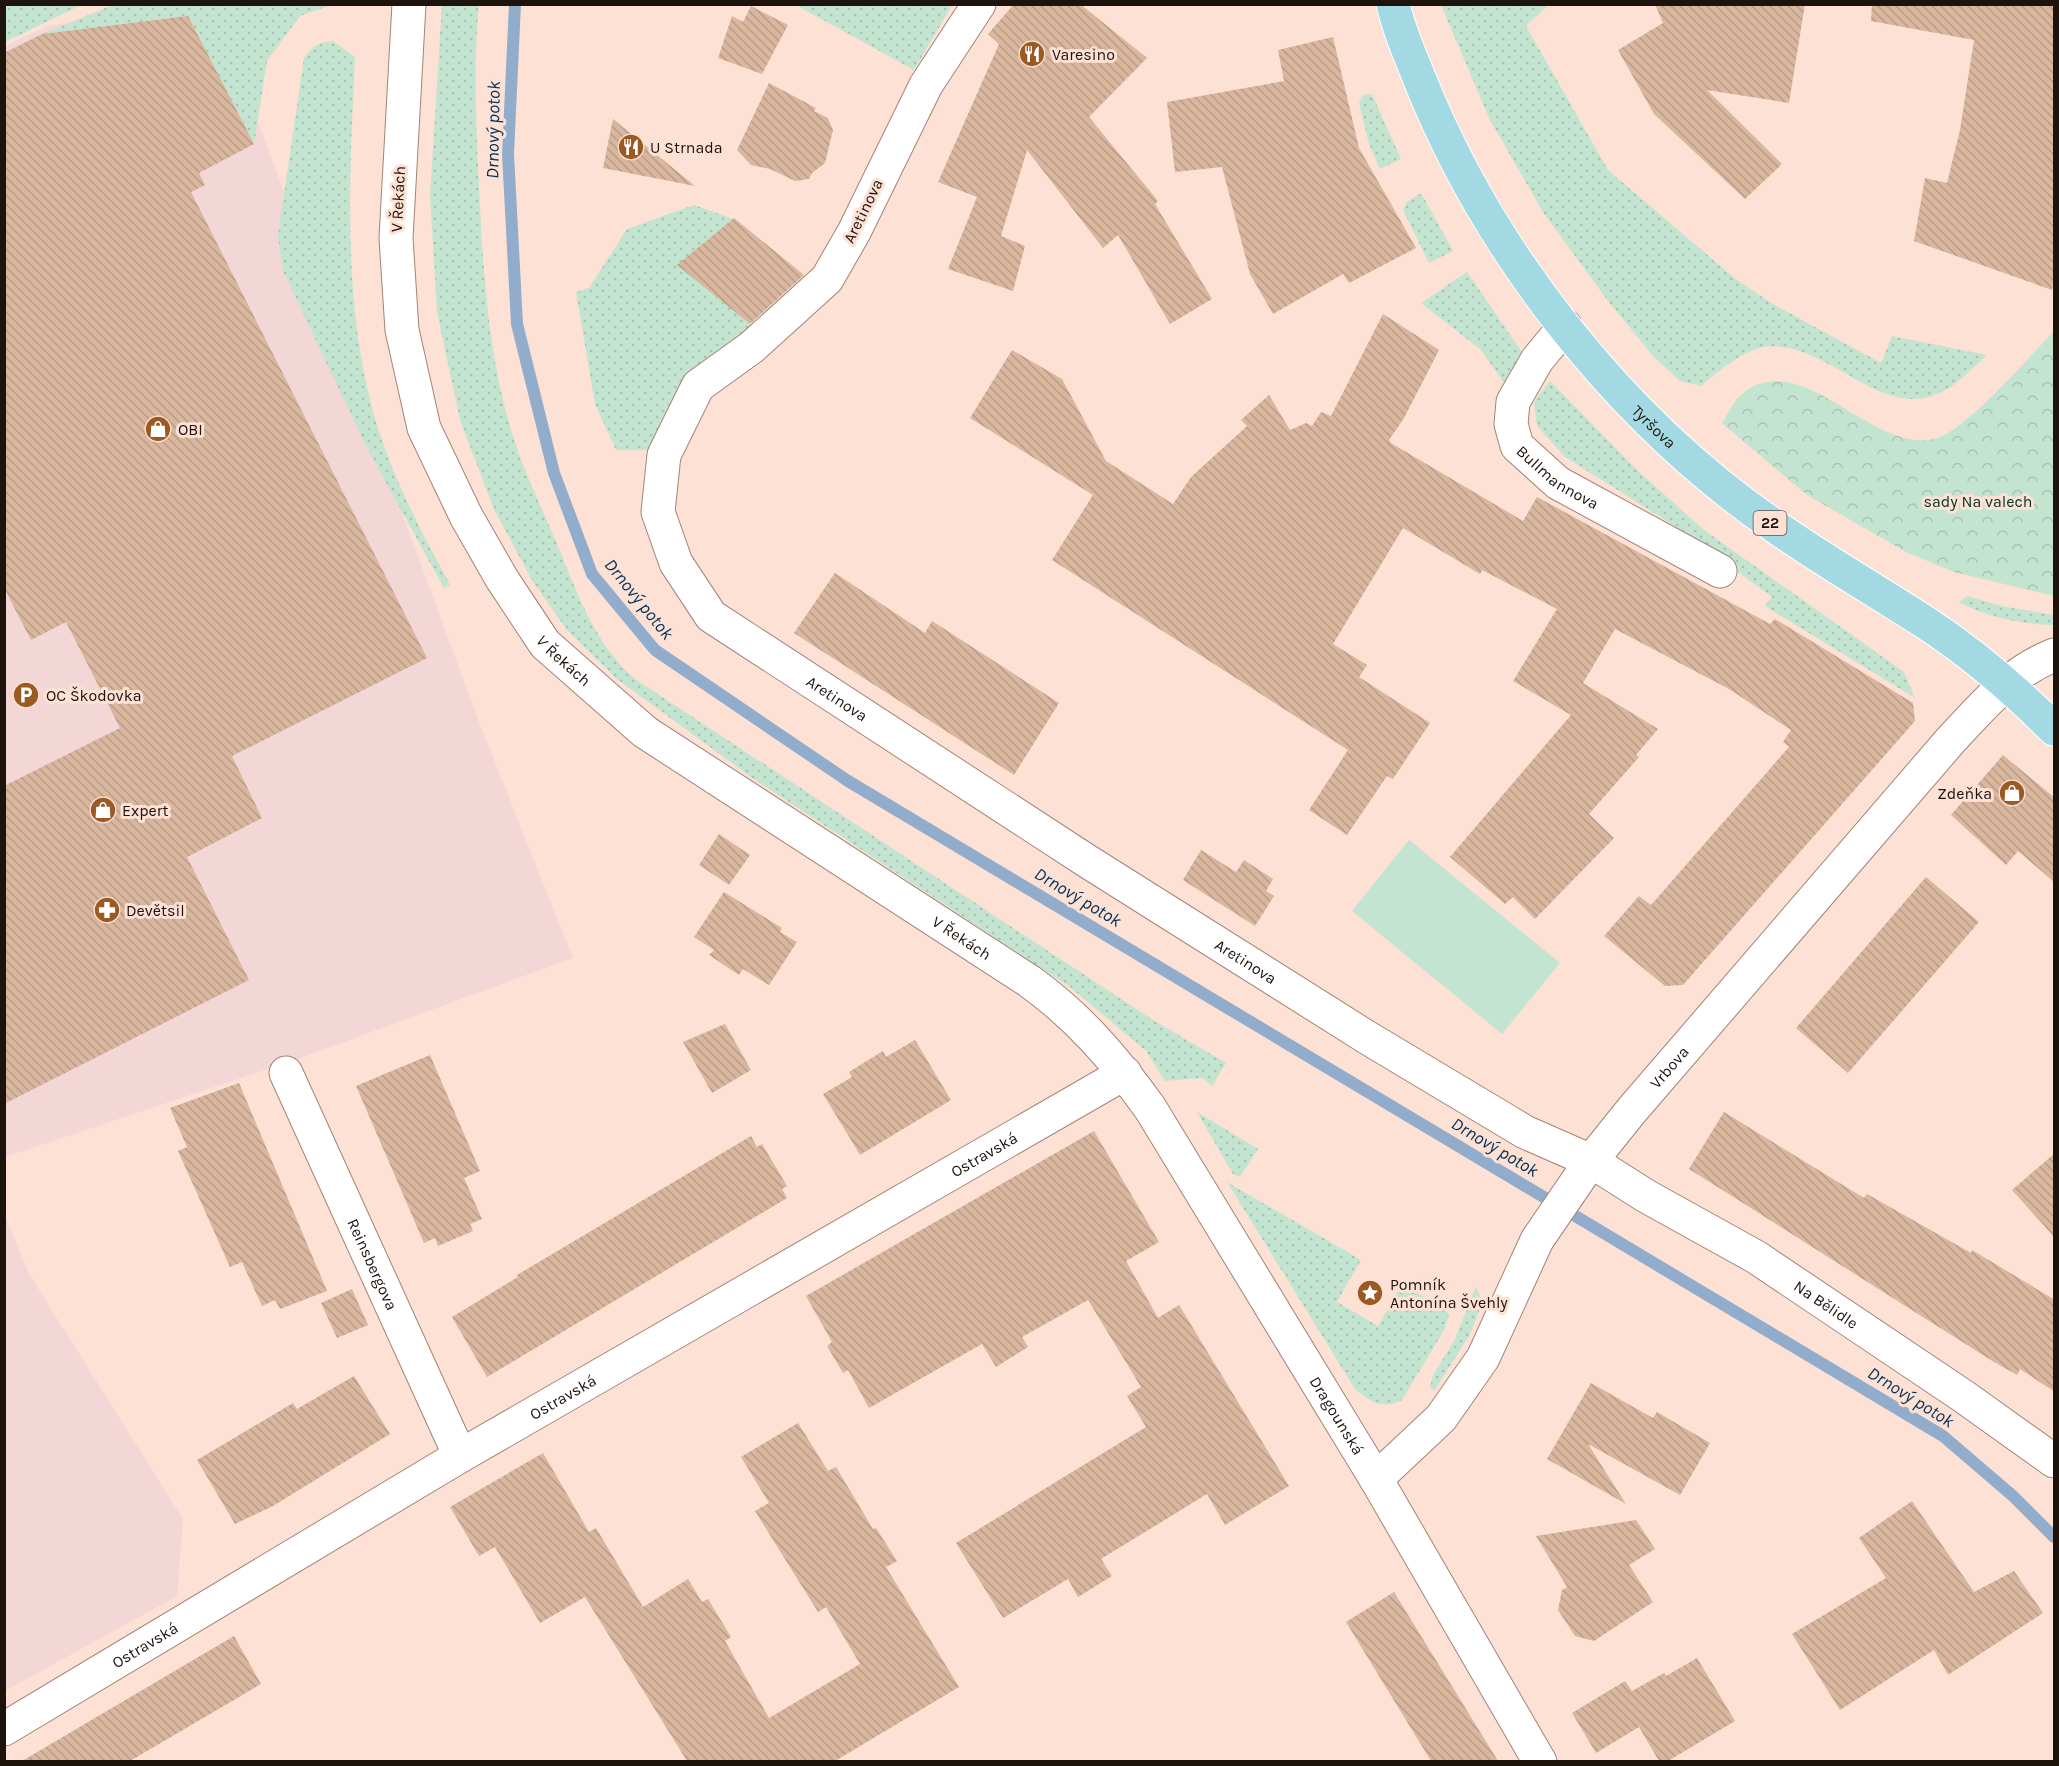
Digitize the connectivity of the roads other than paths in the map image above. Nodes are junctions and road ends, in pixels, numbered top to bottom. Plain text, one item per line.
1 (409, 4) edge
2 (979, 4) edge
3 (1393, 4) edge
4 (1564, 326) junction
5 (1720, 571) dead end
6 (2055, 655) edge
7 (2006, 683) junction
8 (2055, 729) edge
9 (286, 1073) dead end
10 (1125, 1073) junction
11 (1585, 1169) junction
12 (460, 1456) junction
13 (2055, 1461) edge
14 (1376, 1479) junction
15 (4, 1729) edge
16 (1540, 1761) edge

1 - 10 street, V Řekách
2 - 11 street, Aretinova
3 - 4 main road, Tyršova / 22
4 - 5 street, Bullmannova
4 - 7 main road, Tyršova / 22
6 - 7 street, Vrbova
7 - 8 main road, Tyršova / 22
7 - 11 street, Vrbova
9 - 12 street, Reinsbergova
10 - 12 street, Ostravská
10 - 14 street, Dragounská
11 - 13 street, Na Bělidle
11 - 14 street, Vrbova
12 - 15 street, Ostravská
14 - 16 street, Dragounská

